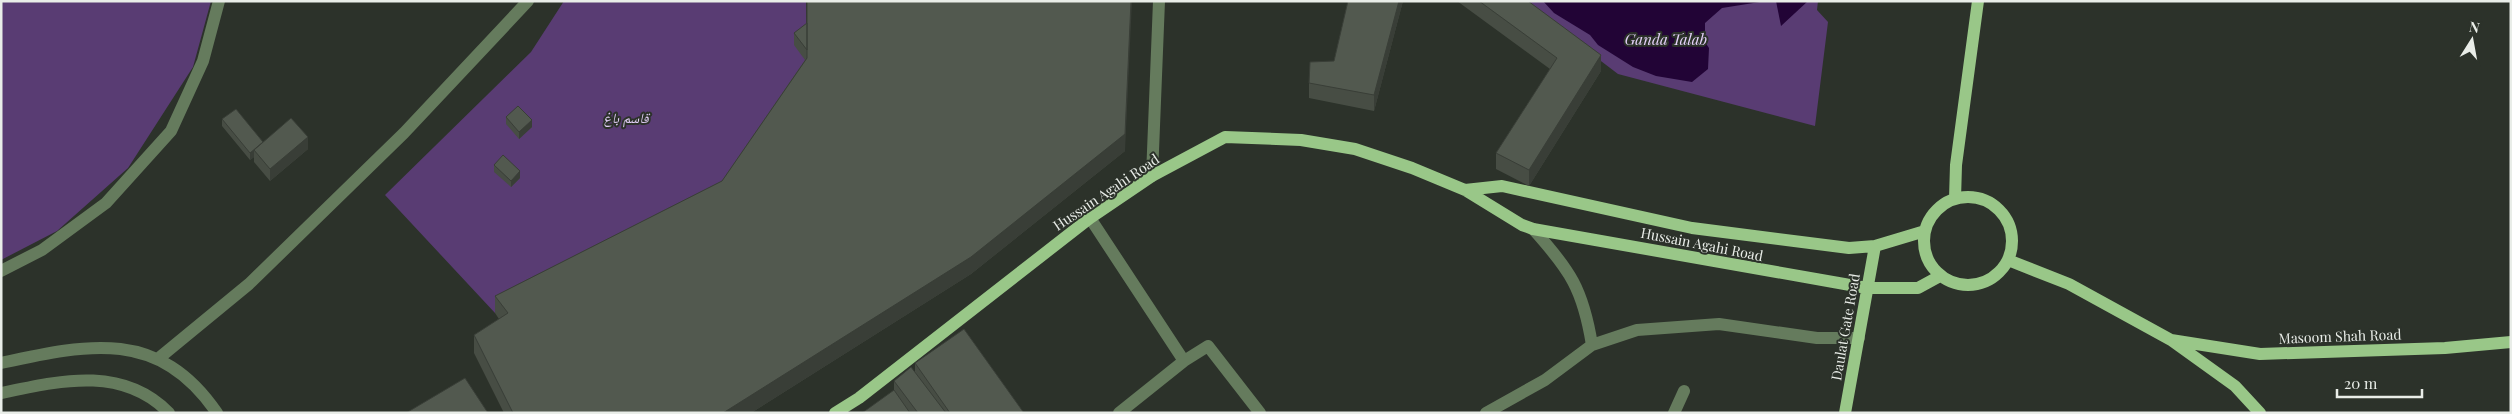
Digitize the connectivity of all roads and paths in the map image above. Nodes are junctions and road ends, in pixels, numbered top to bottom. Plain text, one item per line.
1 (220, 1) edge
2 (528, 1) edge
3 (1159, 1) edge
4 (1978, 1) edge
5 (1152, 176) junction
6 (1465, 190) junction
7 (1956, 199) junction
8 (1090, 218) junction
9 (1533, 229) junction
10 (1925, 231) junction
11 (1875, 246) junction
12 (2008, 260) junction
13 (1, 271) edge
14 (1940, 276) junction
15 (1868, 288) junction
16 (1859, 338) junction
17 (2171, 340) junction
18 (2511, 342) edge
19 (1592, 345) junction
20 (159, 358) junction
21 (1184, 361) junction
22 (1, 363) edge
23 (1684, 391) dead end
24 (1, 393) edge
25 (169, 413) edge
26 (217, 413) edge
27 (836, 413) edge
28 (1119, 413) edge
29 (1260, 413) edge
30 (1486, 413) edge
31 (1674, 413) edge
32 (1845, 413) edge
33 (2260, 413) edge

1 - 13 street
2 - 20 street
3 - 5 street
4 - 7 main road
5 - 6 main road, Hussain Agahi Road
5 - 8 main road, Hussain Agahi Road
6 - 9 main road, Hussain Agahi Road
6 - 11 main road, Hussain Agahi Road
7 - 10 main road
7 - 12 main road
8 - 21 street
8 - 27 main road, Hussain Agahi Road
9 - 15 main road, Hussain Agahi Road
9 - 19 street
10 - 11 main road, Hussain Agahi Road
10 - 14 main road
11 - 15 main road, Daulat Gate Road
12 - 14 main road
12 - 17 main road
14 - 15 main road, Hussain Agahi Road
15 - 16 main road, Daulat Gate Road
16 - 19 street
16 - 32 main road, Daulat Gate Road
17 - 18 main road, Masoom Shah Road
17 - 33 main road
19 - 30 street
20 - 22 street
20 - 26 street
21 - 28 street
21 - 29 street
23 - 31 street
24 - 25 street

